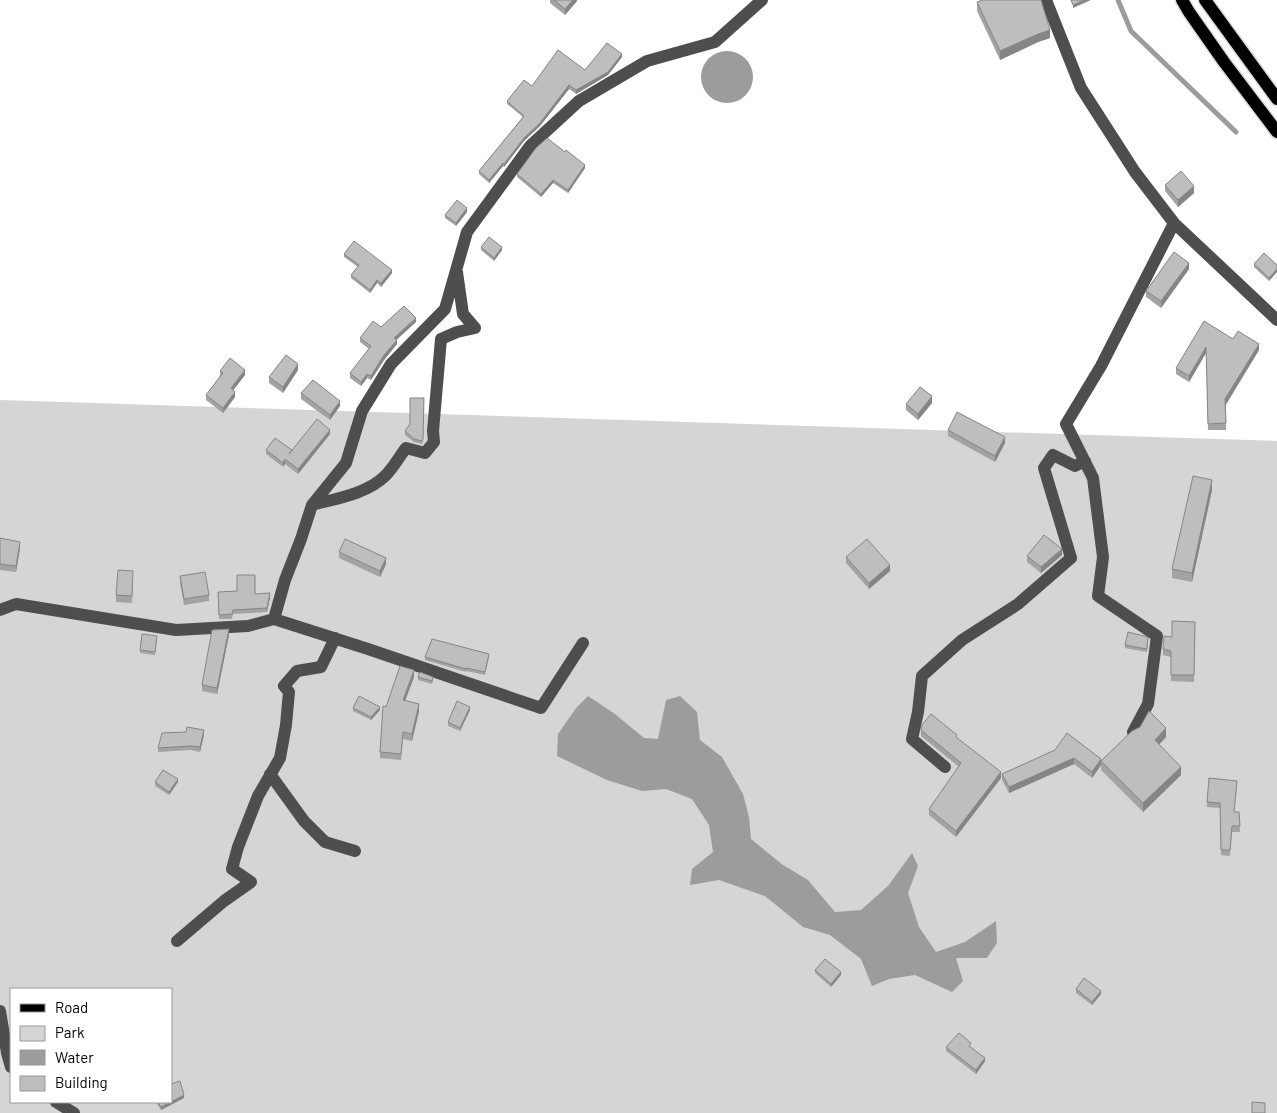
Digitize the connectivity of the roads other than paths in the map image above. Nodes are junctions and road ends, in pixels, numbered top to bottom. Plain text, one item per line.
1 (762, 0) edge
2 (1046, 0) edge
3 (1182, 0) edge
4 (1205, 0) edge
5 (1277, 99) edge
6 (1277, 132) edge
7 (1174, 223) junction
8 (457, 267) junction
9 (1277, 320) edge
10 (1085, 461) junction
11 (312, 505) junction
12 (0, 610) edge
13 (274, 619) junction
14 (335, 638) junction
15 (583, 643) dead end
16 (1133, 732) edge
17 (945, 767) dead end
18 (270, 774) junction
19 (355, 851) dead end
20 (177, 941) dead end
21 (0, 1010) edge
22 (10, 1065) edge
23 (58, 1103) edge
24 (74, 1113) edge

1 - 8 street
2 - 7 street
3 - 6 main road
4 - 5 main road
7 - 9 street
7 - 10 street
8 - 11 street
8 - 11 street
10 - 16 street
10 - 17 street
11 - 13 street
12 - 13 street
13 - 14 street
14 - 15 street
14 - 18 street
18 - 19 street
18 - 20 street
21 - 22 street
23 - 24 street

